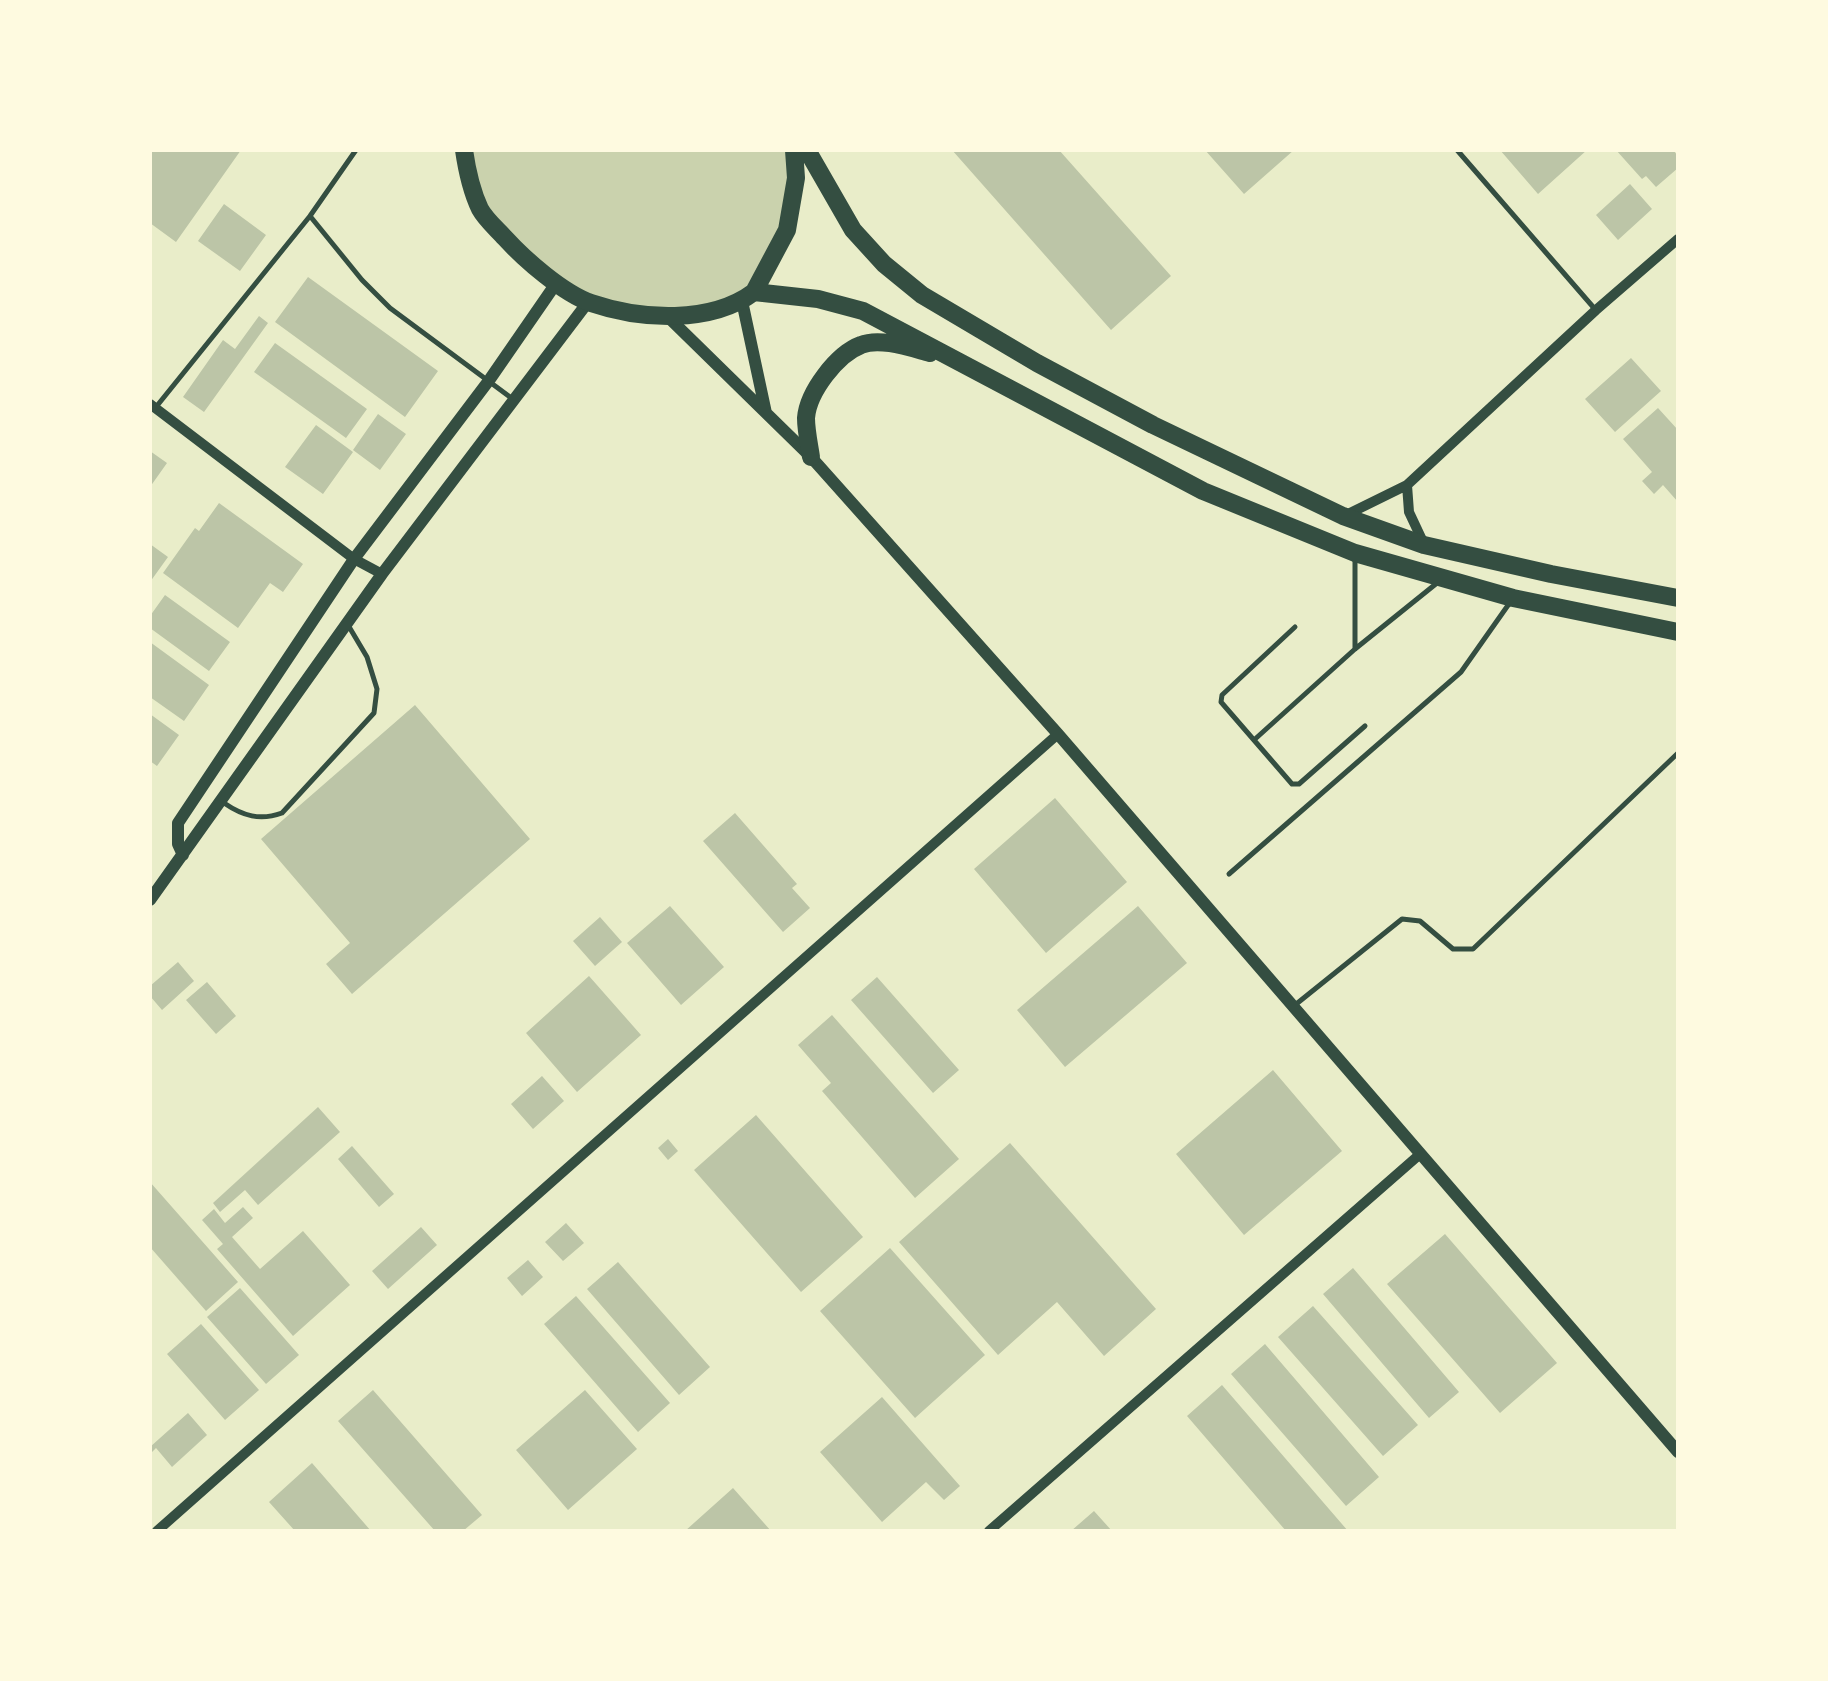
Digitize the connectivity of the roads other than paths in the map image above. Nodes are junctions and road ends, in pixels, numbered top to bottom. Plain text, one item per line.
1 (356, 150) edge
2 (464, 150) edge
3 (794, 150) edge
4 (807, 150) edge
5 (1458, 150) edge
6 (310, 216) junction
7 (1678, 240) edge
8 (557, 282) junction
9 (748, 297) junction
10 (588, 302) junction
11 (1596, 310) junction
12 (665, 315) junction
13 (961, 361) junction
14 (490, 379) junction
15 (514, 401) junction
16 (153, 405) edge
17 (766, 416) junction
18 (811, 457) junction
19 (1408, 484) junction
20 (1343, 516) junction
21 (1424, 544) junction
22 (1355, 553) junction
23 (354, 558) junction
24 (382, 574) junction
25 (1442, 579) junction
26 (1513, 598) junction
27 (1678, 598) edge
28 (347, 624) junction
29 (1296, 627) dead end
30 (1678, 632) edge
31 (1355, 649) junction
32 (1366, 726) dead end
33 (1058, 734) junction
34 (1254, 740) junction
35 (1678, 753) edge
36 (221, 801) junction
37 (183, 855) junction
38 (1229, 874) dead end
39 (150, 900) edge
40 (1292, 1008) junction
41 (1419, 1155) junction
42 (1678, 1452) edge
43 (158, 1531) edge
44 (989, 1531) edge

1 - 6 lane
2 - 8 highway
3 - 9 highway
4 - 20 highway
5 - 11 lane
6 - 14 lane
6 - 16 lane
7 - 11 street
8 - 10 highway
8 - 14 street
9 - 12 highway
9 - 13 highway
9 - 17 street
10 - 12 highway
10 - 15 street
11 - 19 street
12 - 17 street
13 - 18 highway
13 - 22 highway
14 - 15 lane
14 - 23 street
15 - 24 street
16 - 23 street
17 - 18 street
18 - 33 street
19 - 20 street
19 - 21 street
20 - 21 highway
21 - 27 highway
22 - 25 highway
22 - 31 lane
23 - 24 street
23 - 37 street
24 - 28 street
25 - 26 highway
25 - 31 lane
26 - 30 highway
26 - 38 lane
28 - 36 street
28 - 36 lane
29 - 34 lane
31 - 34 lane
32 - 34 lane
33 - 40 street
33 - 43 street
35 - 40 lane
36 - 37 street
37 - 39 street
40 - 41 street
41 - 42 street
41 - 44 street

